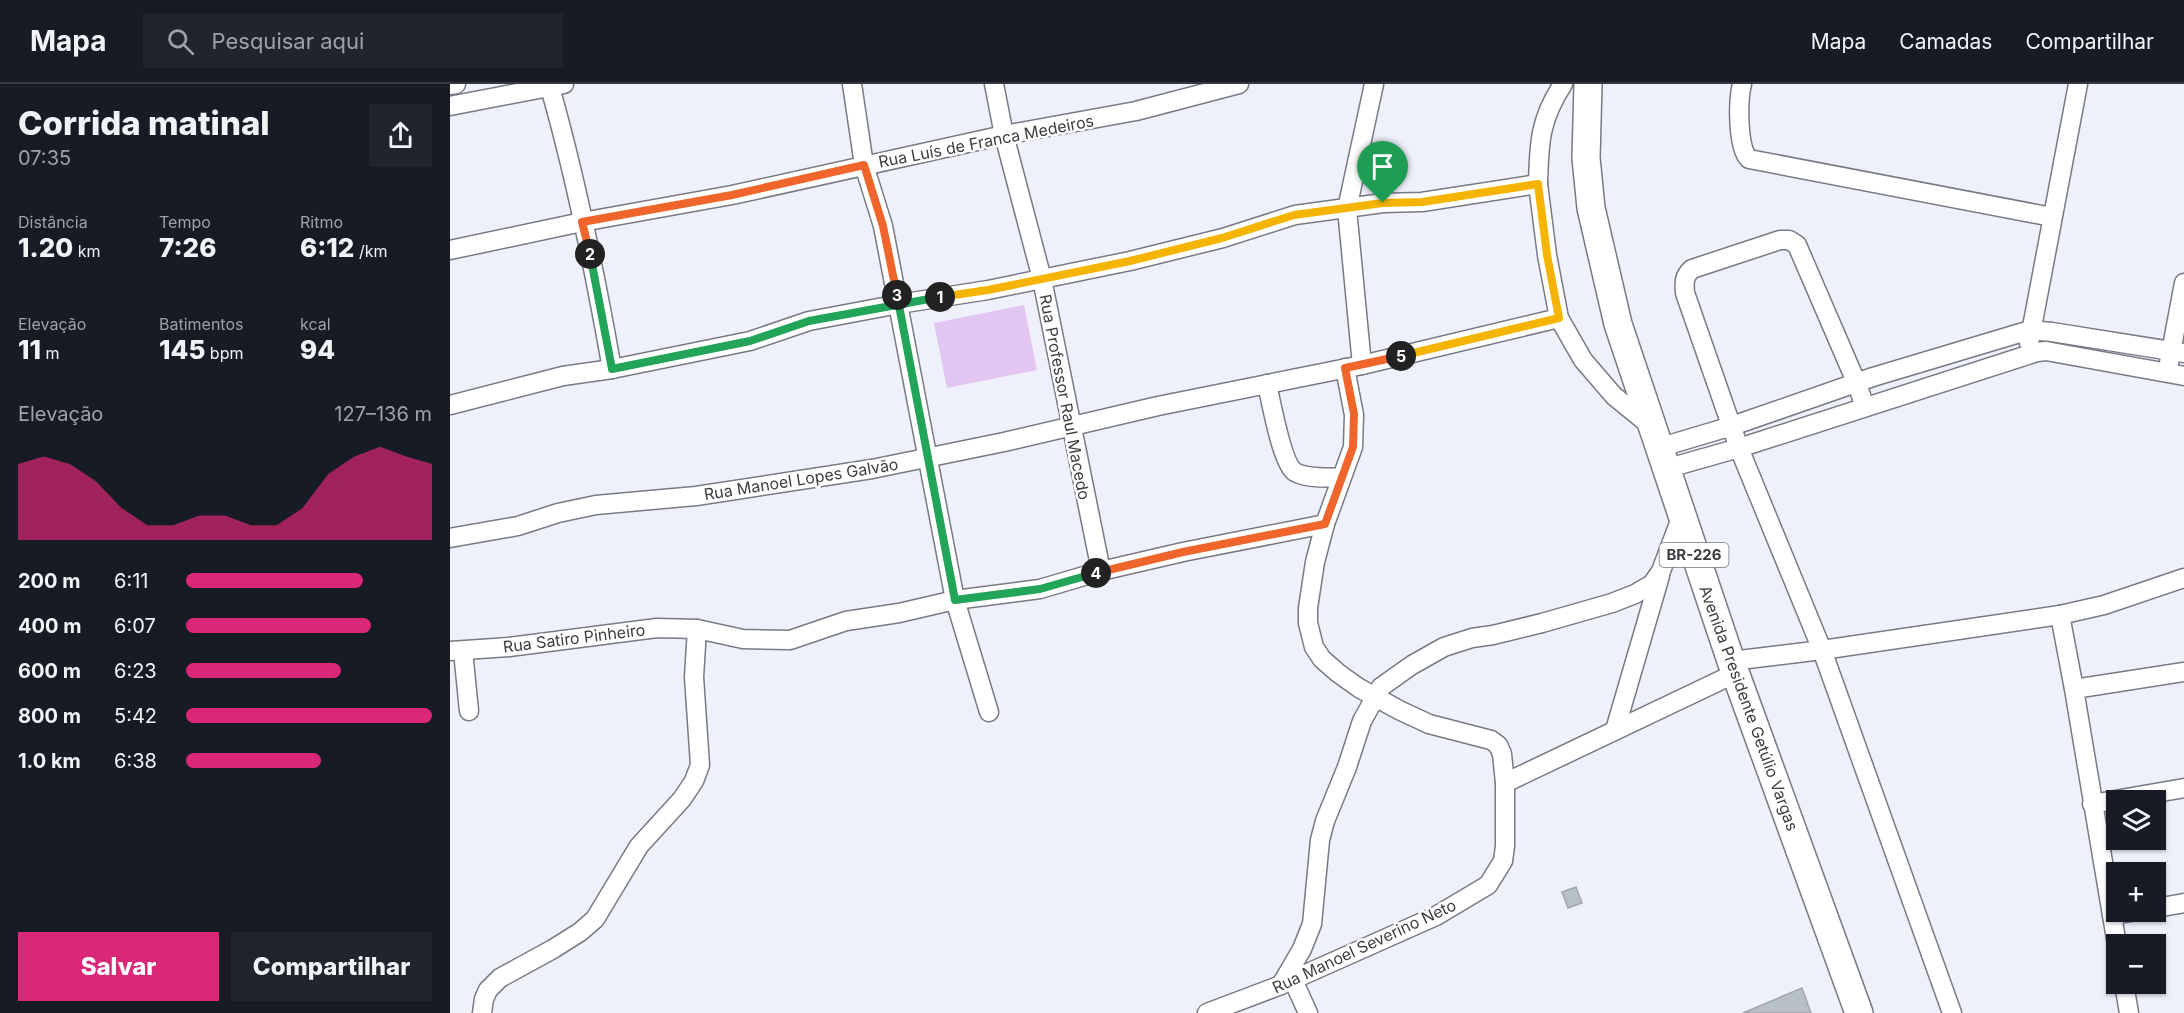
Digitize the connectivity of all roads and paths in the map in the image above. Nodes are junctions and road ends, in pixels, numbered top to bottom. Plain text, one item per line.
1 (456, 84) edge
2 (852, 84) edge
3 (994, 84) edge
4 (1239, 84) edge
5 (1374, 84) edge
6 (1555, 84) edge
7 (1563, 84) edge
8 (1588, 84) edge
9 (1742, 84) edge
10 (2078, 84) edge
11 (450, 85) edge
12 (554, 85) edge
13 (450, 106) edge
14 (1549, 106) junction
15 (1004, 135) junction
16 (864, 165) junction
17 (1538, 184) junction
18 (1347, 209) junction
19 (2052, 217) junction
20 (582, 222) junction
21 (450, 250) edge
22 (1042, 279) junction
23 (2184, 283) edge
24 (899, 304) junction
25 (1559, 318) junction
26 (2030, 330) junction
27 (2177, 352) edge
28 (2028, 354) junction
29 (1354, 367) junction
30 (612, 369) junction
31 (2175, 374) edge
32 (1267, 384) junction
33 (1857, 384) junction
34 (450, 405) edge
35 (1865, 407) junction
36 (1070, 425) junction
37 (1732, 426) junction
38 (1658, 448) junction
39 (1739, 448) junction
40 (928, 458) junction
41 (1341, 478) junction
42 (1681, 518) junction
43 (1325, 524) junction
44 (450, 537) edge
45 (1101, 571) junction
46 (1661, 571) junction
47 (2184, 578) edge
48 (955, 600) junction
49 (2060, 615) junction
50 (697, 628) junction
51 (1822, 650) junction
52 (457, 651) edge
53 (1733, 667) junction
54 (2184, 672) edge
55 (2074, 689) junction
56 (1375, 697) junction
57 (469, 711) dead end
58 (989, 712) dead end
59 (1615, 730) junction
60 (1505, 783) junction
61 (2184, 788) edge
62 (2092, 804) junction
63 (2106, 882) edge
64 (2184, 903) edge
65 (2166, 906) edge
66 (1287, 982) junction
67 (2126, 994) edge
68 (483, 1013) edge
69 (1207, 1013) edge
70 (1308, 1013) edge
71 (1859, 1013) edge
72 (1952, 1013) edge
73 (2129, 1013) edge

1 - 11 street
2 - 16 street
3 - 15 street, Rua Professor Raul Macedo
4 - 15 street, Rua Luís de Franca Medeiros
5 - 18 street, Rua Manoel Severino Neto
6 - 14 street
7 - 14 street
8 - 38 highway, Avenida Presidente Getúlio Vargas / BR-226
9 - 19 street
10 - 19 street
12 - 13 street
12 - 20 street
14 - 17 street
15 - 16 street, Rua Luís de Franca Medeiros
15 - 22 street, Rua Professor Raul Macedo
16 - 20 street, Rua Luís de Franca Medeiros
16 - 24 street
17 - 18 street
17 - 25 street
18 - 22 street
18 - 29 street, Rua Manoel Severino Neto
19 - 26 street
20 - 21 street, Rua Luís de Franca Medeiros
20 - 30 street
22 - 24 street
22 - 36 street, Rua Professor Raul Macedo
23 - 27 street
24 - 30 street
24 - 40 street
25 - 29 street, Rua Manoel Lopes Galvão
25 - 38 street
26 - 27 street
26 - 28 street
26 - 33 street
27 - 31 street
28 - 31 street
28 - 35 street
29 - 32 street, Rua Manoel Lopes Galvão
29 - 41 street, Rua Manoel Severino Neto
30 - 34 street
32 - 36 street, Rua Manoel Lopes Galvão
32 - 41 street
33 - 35 street
33 - 37 street
33 - 37 street
35 - 39 street
36 - 40 street, Rua Manoel Lopes Galvão
36 - 45 street, Rua Professor Raul Macedo
37 - 38 street
37 - 39 street
38 - 39 street
38 - 42 highway, Avenida Presidente Getúlio Vargas / BR-226
39 - 51 street
40 - 44 street, Rua Manoel Lopes Galvão
40 - 48 street
41 - 43 street, Rua Manoel Severino Neto
42 - 46 street
42 - 53 highway, Avenida Presidente Getúlio Vargas / BR-226
43 - 45 street
43 - 56 street, Rua Manoel Severino Neto
45 - 48 street
46 - 56 street
46 - 59 street
47 - 49 street
48 - 50 street, Rua Satiro Pinheiro
48 - 58 street
49 - 51 street
49 - 55 street
50 - 52 street, Rua Satiro Pinheiro
50 - 68 street
51 - 53 street
51 - 72 street
52 - 57 street
53 - 59 street
53 - 71 highway, Avenida Presidente Getúlio Vargas / BR-226
54 - 55 street
55 - 62 street
56 - 60 street, Rua Manoel Severino Neto
56 - 66 street
59 - 60 street
60 - 66 street, Rua Manoel Severino Neto
61 - 62 street
62 - 63 street
64 - 65 street
66 - 69 street, Rua Manoel Severino Neto
66 - 70 street
67 - 73 street

